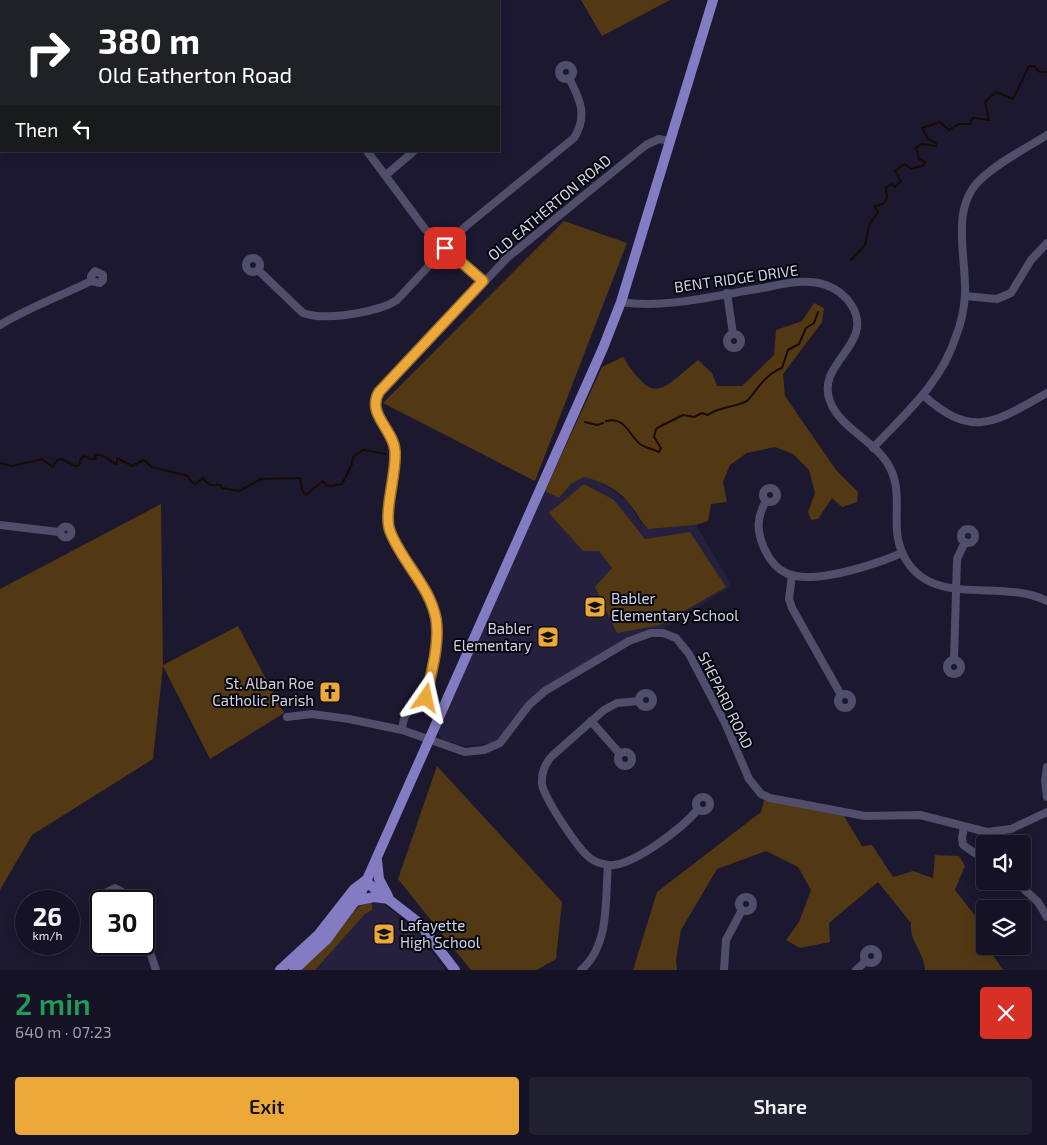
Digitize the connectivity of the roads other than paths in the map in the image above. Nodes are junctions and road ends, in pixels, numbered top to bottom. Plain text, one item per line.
1 (713, 0) edge
2 (569, 78) dead end
3 (1047, 134) edge
4 (670, 141) junction
5 (368, 152) edge
6 (413, 152) edge
7 (386, 175) junction
8 (1047, 243) edge
9 (445, 248) junction
10 (258, 270) dead end
11 (92, 281) dead end
12 (483, 281) junction
13 (727, 293) junction
14 (965, 296) junction
15 (621, 302) junction
16 (0, 325) edge
17 (733, 334) dead end
18 (1047, 393) edge
19 (923, 395) junction
20 (873, 448) junction
21 (766, 501) dead end
22 (0, 526) edge
23 (59, 532) dead end
24 (964, 542) dead end
25 (902, 553) junction
26 (792, 575) junction
27 (956, 589) junction
28 (1047, 601) edge
29 (954, 660) dead end
30 (841, 695) dead end
31 (639, 700) dead end
32 (287, 716) dead end
33 (591, 721) junction
34 (402, 730) junction
35 (428, 739) junction
36 (620, 754) dead end
37 (1047, 767) edge
38 (1047, 788) edge
39 (1047, 796) edge
40 (698, 810) dead end
41 (1047, 812) edge
42 (964, 828) junction
43 (976, 854) edge
44 (377, 858) junction
45 (608, 865) junction
46 (365, 881) junction
47 (1025, 890) edge
48 (390, 899) junction
49 (355, 901) junction
50 (742, 910) dead end
51 (1047, 917) edge
52 (151, 955) edge
53 (866, 961) dead end
54 (156, 970) edge
55 (280, 970) edge
56 (294, 970) edge
57 (455, 970) edge
58 (581, 970) edge
59 (724, 970) edge
60 (856, 970) edge

1 - 4 main road
2 - 9 street
3 - 14 street
4 - 12 street, OLD EATHERTON ROAD
4 - 15 main road
5 - 7 street
6 - 7 street
7 - 9 street
8 - 14 street
9 - 10 street
9 - 12 street
11 - 16 street
12 - 34 street, OLD EATHERTON ROAD
13 - 15 street, BENT RIDGE DRIVE
13 - 17 street
13 - 20 street, BENT RIDGE DRIVE
14 - 19 street
15 - 35 main road
18 - 19 street
19 - 20 street
20 - 25 street, BENT RIDGE DRIVE
21 - 26 street
22 - 23 street
24 - 27 street
25 - 26 street
25 - 27 street, BENT RIDGE DRIVE
26 - 30 street
27 - 28 street, BENT RIDGE DRIVE
27 - 29 street
31 - 33 street
32 - 34 street, SHEPARD ROAD
33 - 36 street
33 - 45 street
34 - 35 street, SHEPARD ROAD
35 - 42 street, SHEPARD ROAD
35 - 44 main road
37 - 38 street
38 - 39 street
40 - 45 street
41 - 42 street, SHEPARD ROAD
42 - 43 street
44 - 46 main road
44 - 48 main road
45 - 58 street
46 - 48 main road
46 - 49 main road
46 - 55 main road
47 - 51 street
48 - 49 main road
48 - 57 main road
49 - 56 main road
50 - 59 street
52 - 54 street
53 - 60 street

